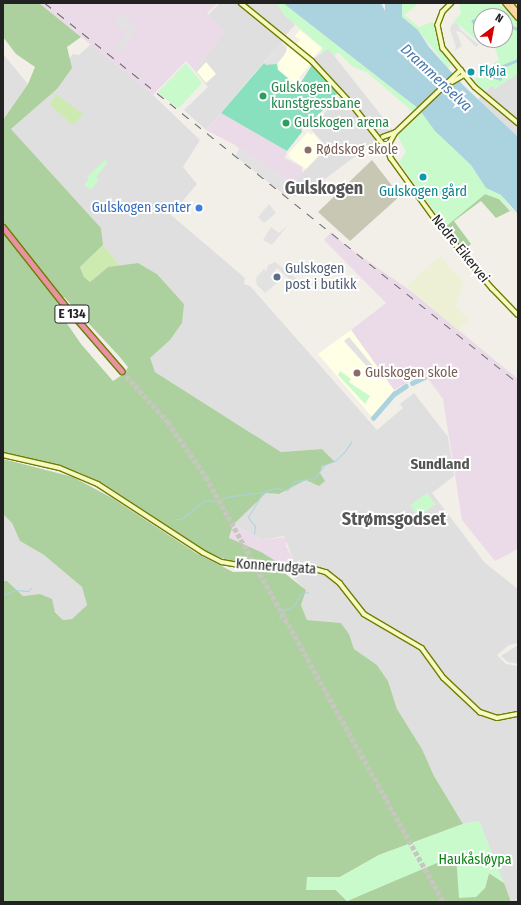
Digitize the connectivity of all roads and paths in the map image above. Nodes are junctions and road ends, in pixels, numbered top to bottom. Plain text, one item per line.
1 (241, 3) edge
2 (452, 3) edge
3 (505, 3) edge
4 (510, 3) edge
5 (518, 13) edge
6 (518, 18) edge
7 (458, 74) junction
8 (464, 75) junction
9 (518, 123) edge
10 (386, 140) junction
11 (3, 224) edge
12 (3, 227) edge
13 (24, 254) junction
14 (518, 315) edge
15 (122, 371) tunnel mouth
16 (3, 455) edge
17 (518, 714) edge

1 - 10 main road
2 - 7 main road
3 - 6 main road
4 - 5 main road
7 - 8 main road
7 - 8 main road
7 - 10 main road
8 - 9 main road
10 - 14 main road, Nedre Eikervei
11 - 13 highway, E 134
12 - 13 highway, E 134
13 - 15 highway, E 134
16 - 17 main road, Konnerudgata

